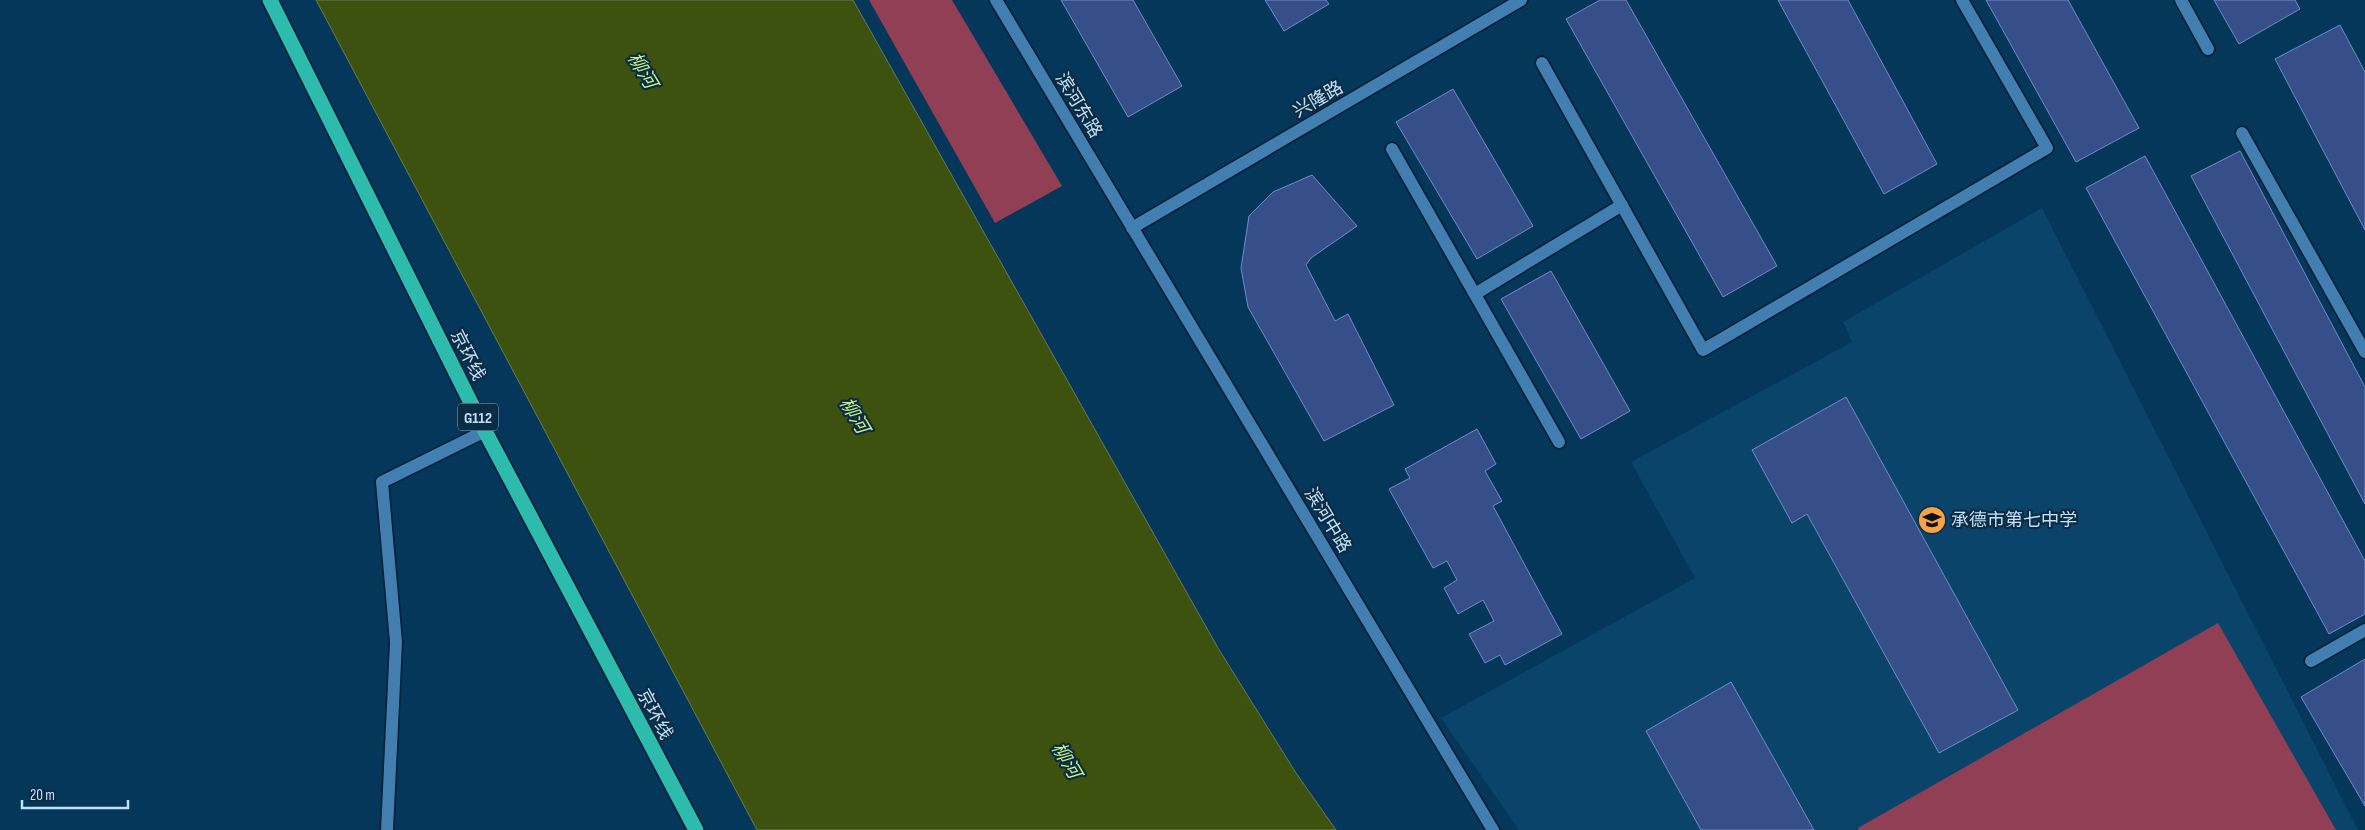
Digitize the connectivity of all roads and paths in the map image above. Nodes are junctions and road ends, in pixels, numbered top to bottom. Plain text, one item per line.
1 (270, 0) edge
2 (996, 0) edge
3 (1521, 0) edge
4 (1962, 0) edge
5 (2181, 0) edge
6 (2208, 49) dead end
7 (1542, 63) dead end
8 (2242, 133) dead end
9 (1392, 149) dead end
10 (1622, 205) junction
11 (1132, 228) junction
12 (1475, 294) junction
13 (2365, 352) edge
14 (485, 431) junction
15 (1559, 442) dead end
16 (2365, 630) edge
17 (2311, 661) dead end
18 (387, 830) edge
19 (696, 830) edge
20 (1493, 830) edge

1 - 14 highway, 京环线 / G112
2 - 11 street, 滨河东路
3 - 11 street, 兴隆路
4 - 10 street
5 - 6 street
7 - 10 street
8 - 13 street
9 - 12 street
10 - 12 street
11 - 20 street, 滨河中路
12 - 15 street
14 - 18 street
14 - 19 highway, 京环线 / G112
16 - 17 street

